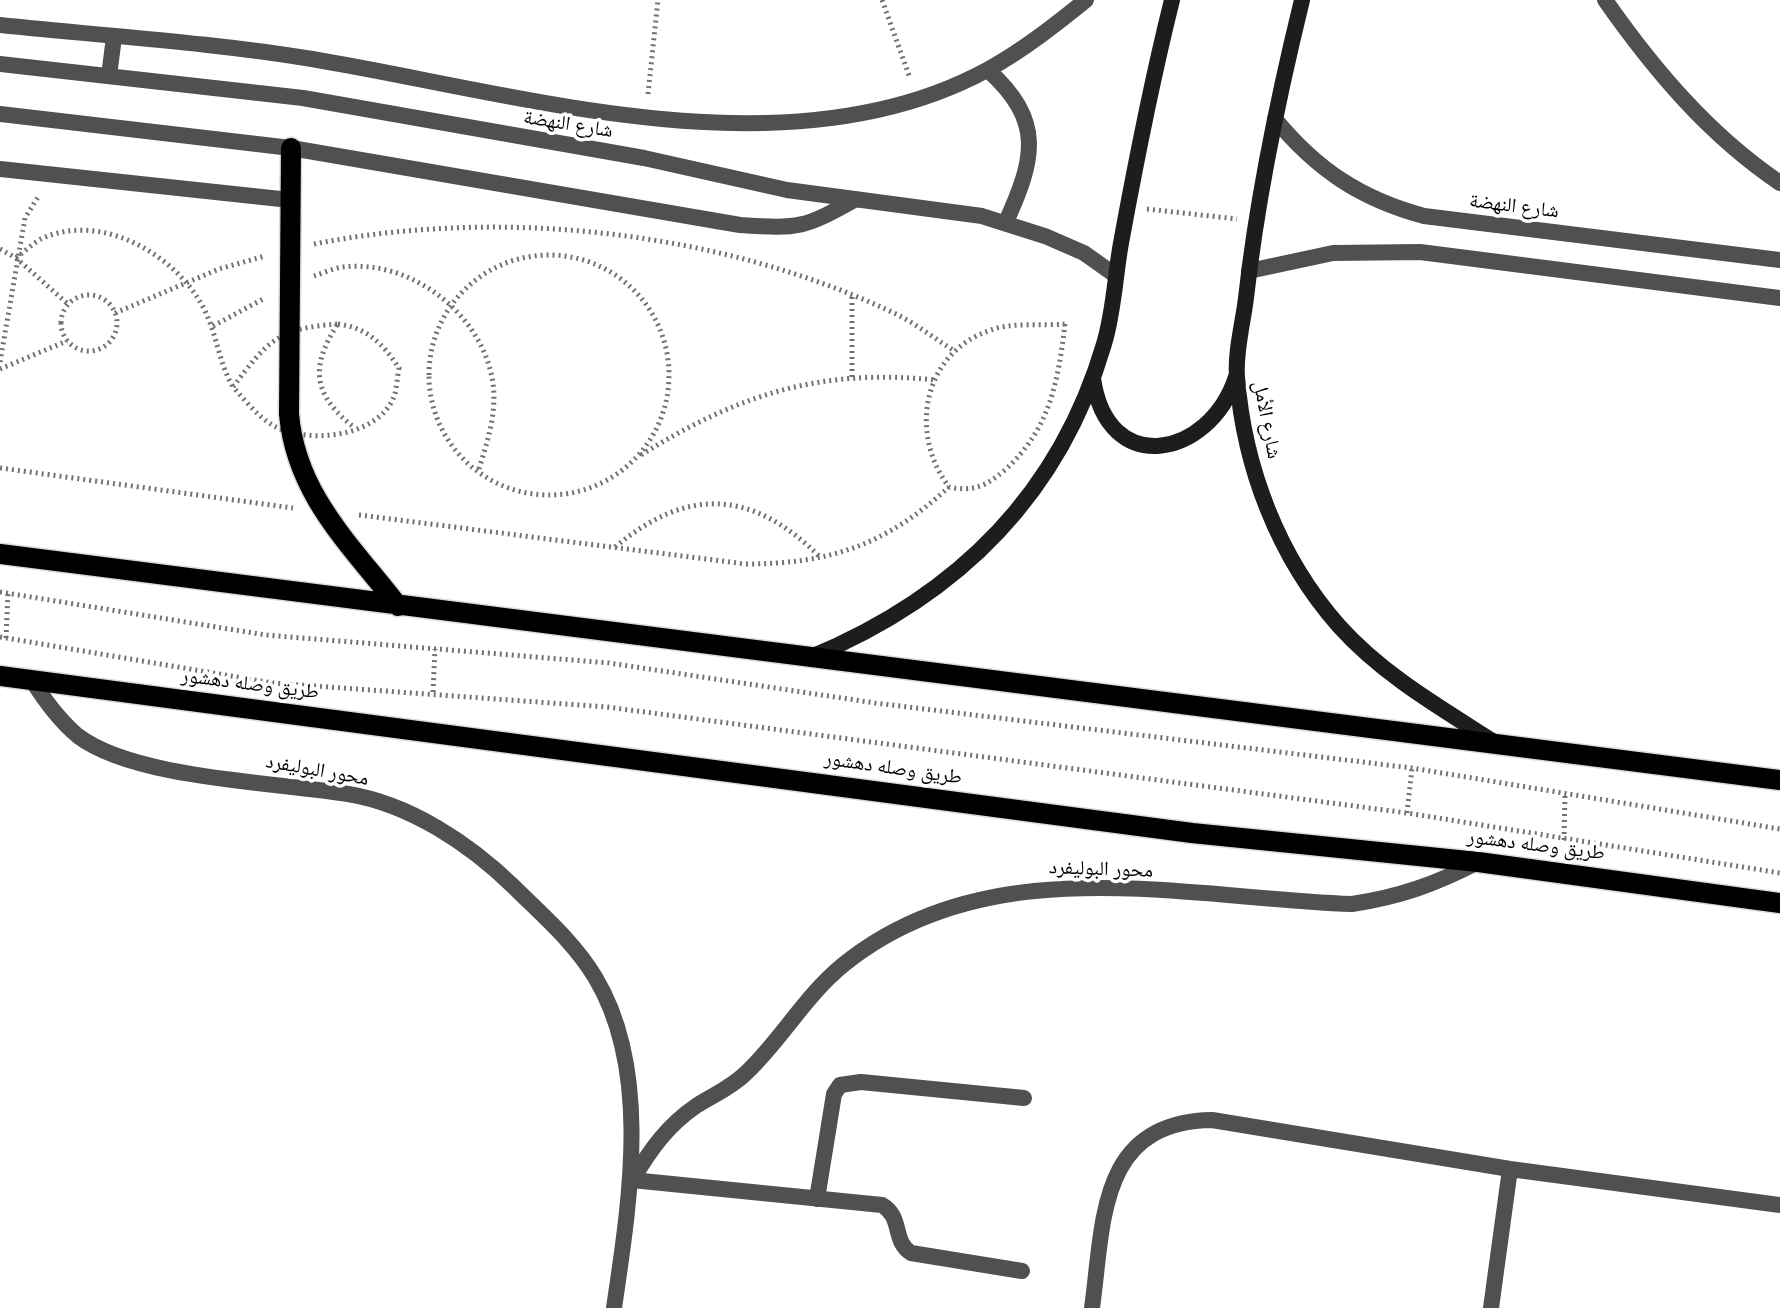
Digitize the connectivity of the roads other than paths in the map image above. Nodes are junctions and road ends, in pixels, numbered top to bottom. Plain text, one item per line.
1 (1086, 0) edge
2 (1172, 0) edge
3 (1302, 0) edge
4 (1605, 0) edge
5 (0, 25) edge
6 (114, 37) junction
7 (0, 64) edge
8 (988, 70) junction
9 (109, 76) junction
10 (0, 114) edge
11 (1275, 119) junction
12 (291, 148) junction
13 (0, 169) edge
14 (1780, 183) edge
15 (856, 199) junction
16 (290, 200) junction
17 (1006, 222) junction
18 (1780, 260) edge
19 (1249, 271) junction
20 (1115, 275) junction
21 (1780, 298) edge
22 (1237, 373) junction
23 (1093, 377) junction
24 (0, 554) edge
25 (398, 606) junction
26 (806, 659) junction
27 (0, 676) edge
28 (32, 680) junction
29 (1502, 747) junction
30 (1780, 780) edge
31 (1478, 862) junction
32 (1780, 903) edge
33 (1024, 1098) dead end
34 (1510, 1169) junction
35 (632, 1180) junction
36 (817, 1199) junction
37 (1780, 1205) edge
38 (1022, 1271) dead end
39 (614, 1308) edge
40 (1092, 1308) edge
41 (1491, 1308) edge

1 - 8 street, شارع النهضة
2 - 20 main road
3 - 11 main road, شارع الأمل
4 - 14 street
5 - 6 street, شارع النهضة
6 - 8 street, شارع النهضة
6 - 9 street
7 - 9 street, شارع النهضة
8 - 17 street
9 - 15 street, شارع النهضة
10 - 12 street
11 - 18 street, شارع النهضة
11 - 19 main road, شارع الأمل
12 - 15 street
12 - 16 main road
13 - 16 street
15 - 17 street, شارع النهضة
16 - 25 main road
17 - 20 street, شارع النهضة
19 - 21 street
19 - 22 main road, شارع الأمل
20 - 23 main road
22 - 23 main road
22 - 29 main road, شارع الأمل
23 - 26 main road
24 - 25 main road
25 - 26 main road
26 - 29 main road
27 - 28 main road, طريق وصله دهشور
28 - 31 main road, طريق وصله دهشور
28 - 35 street, محور البوليفرد
29 - 30 main road
31 - 32 main road, طريق وصله دهشور
31 - 35 street, محور البوليفرد
33 - 36 street
34 - 37 street
34 - 40 street
34 - 41 street
35 - 36 street
35 - 39 street, محور البوليفرد
36 - 38 street

